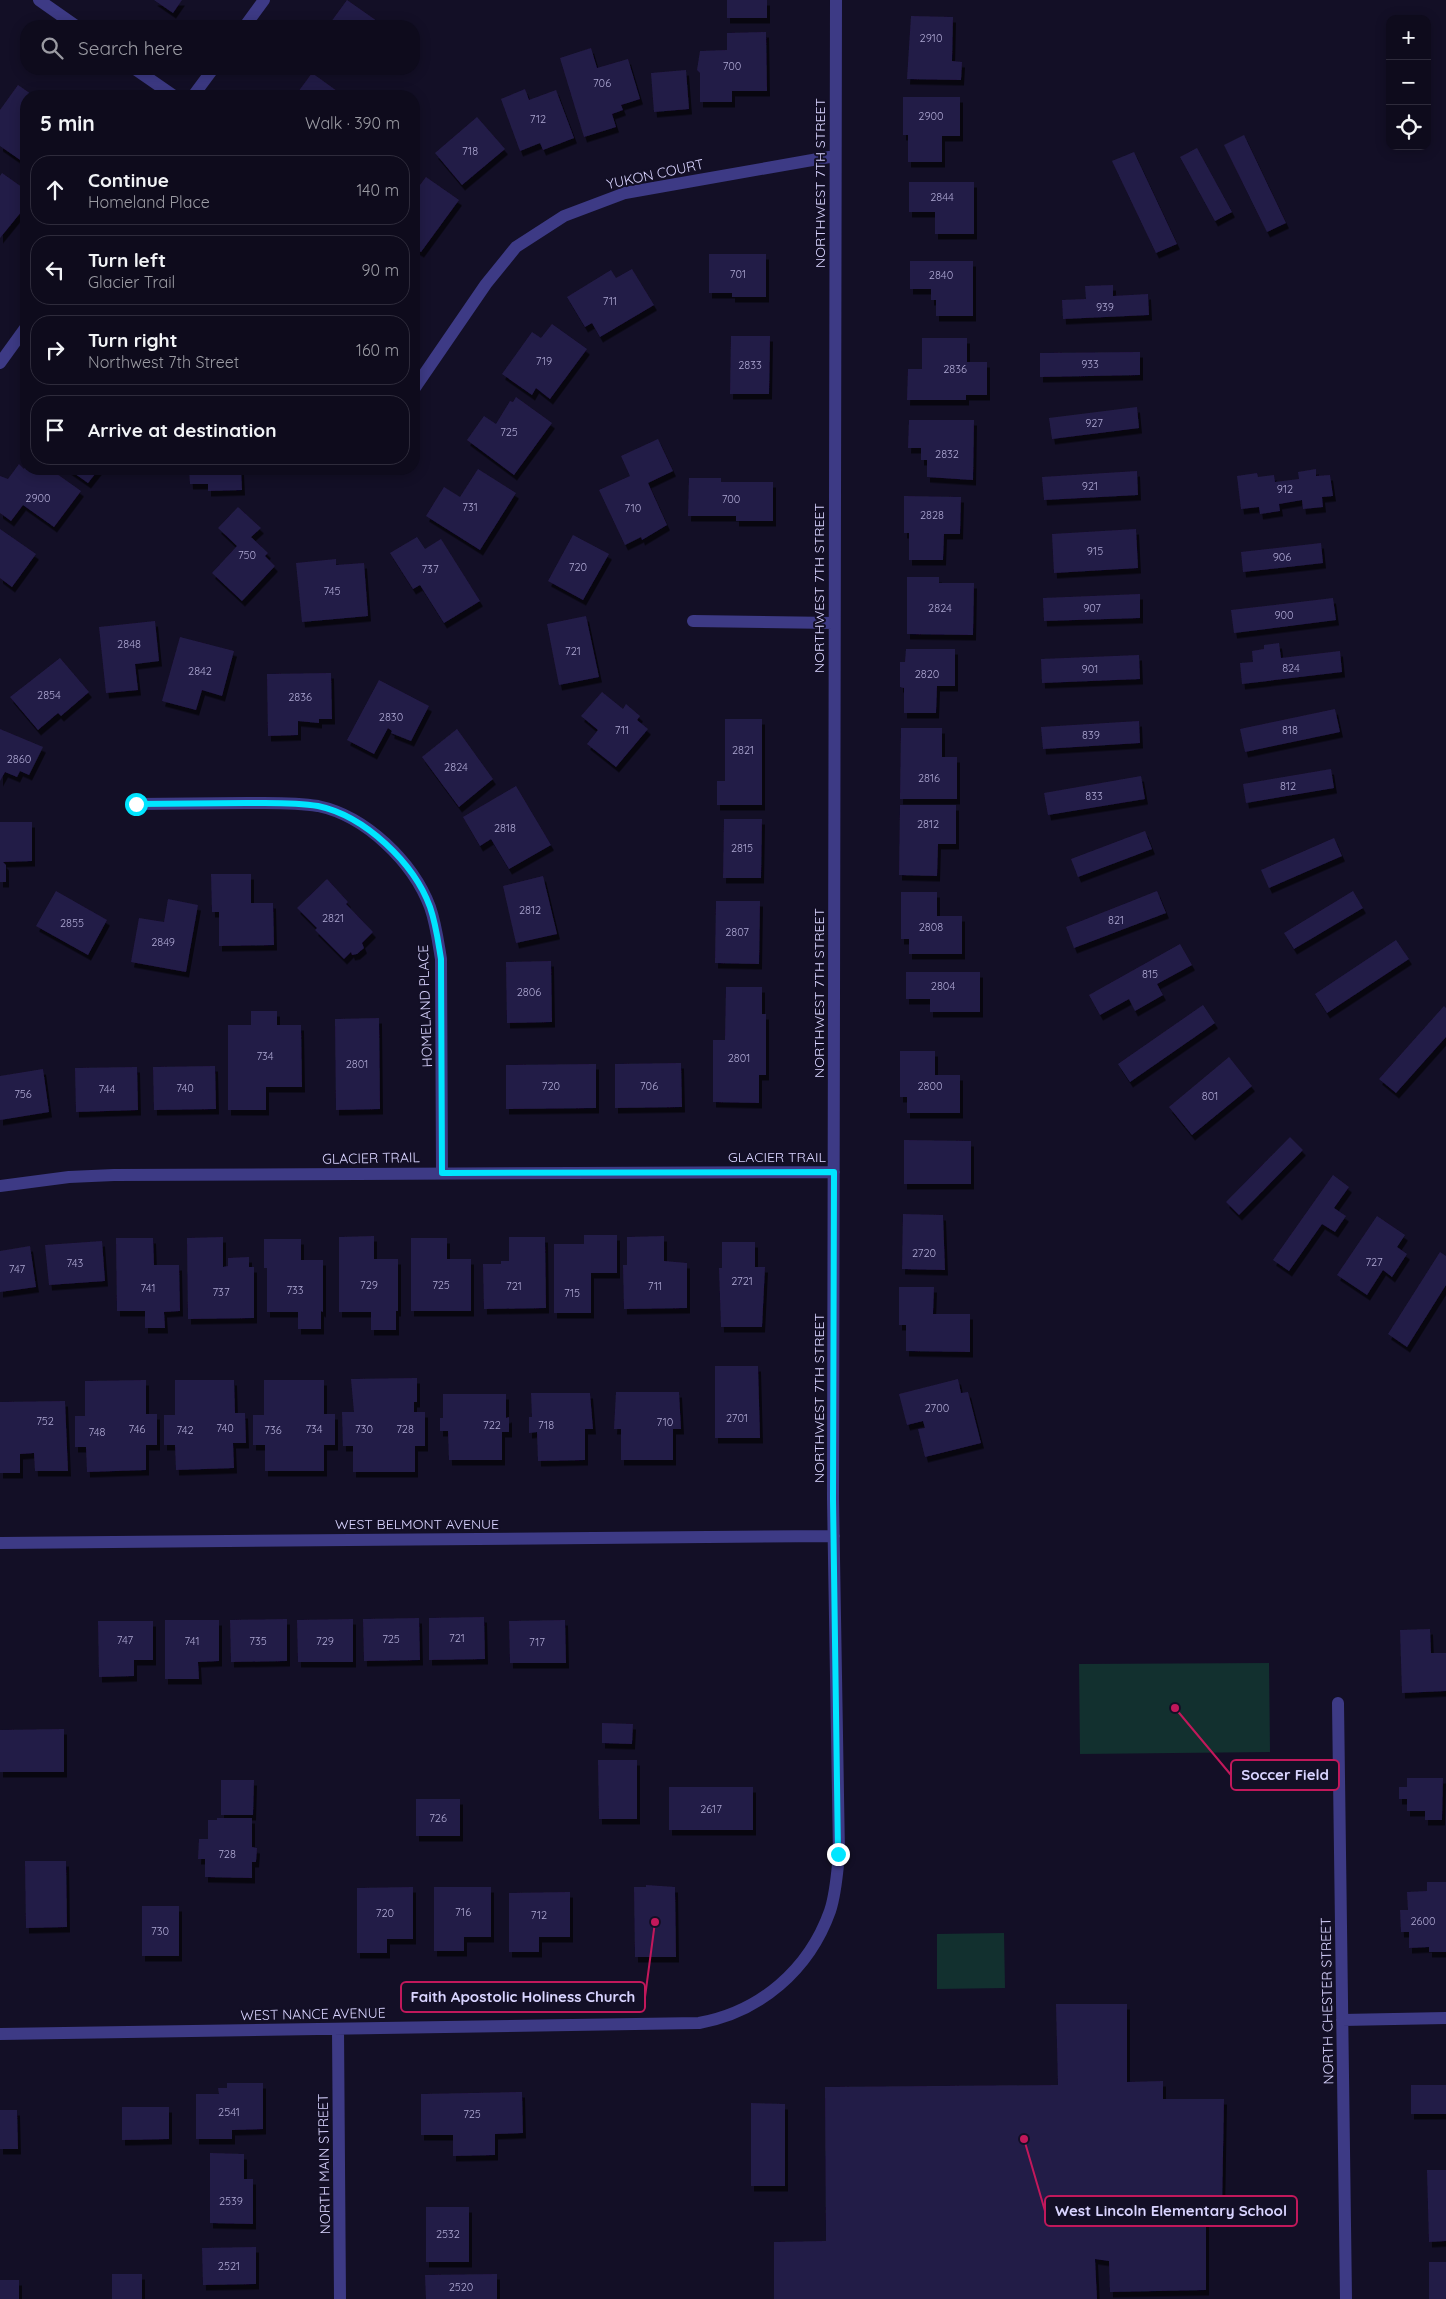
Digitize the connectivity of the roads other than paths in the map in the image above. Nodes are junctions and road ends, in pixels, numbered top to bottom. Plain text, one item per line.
1 (39, 0) edge
2 (264, 0) edge
3 (836, 0) edge
4 (67, 20) edge
5 (249, 20) edge
6 (144, 75) edge
7 (209, 75) edge
8 (165, 90) edge
9 (198, 90) edge
10 (835, 156) junction
11 (20, 335) edge
12 (0, 363) edge
13 (420, 380) edge
14 (693, 621) dead end
15 (834, 623) junction
16 (136, 804) dead end
17 (834, 1172) junction
18 (442, 1173) junction
19 (0, 1186) edge
20 (834, 1536) junction
21 (0, 1543) edge
22 (1338, 1703) dead end
23 (792, 1974) joint
24 (1446, 2018) edge
25 (1342, 2020) junction
26 (338, 2029) junction
27 (0, 2034) edge
28 (340, 2299) edge
29 (1346, 2299) edge

1 - 4 street
2 - 5 street
3 - 10 street, NORTHWEST 7TH STREET
6 - 8 street
7 - 9 street
10 - 13 street, YUKON COURT
10 - 15 street, NORTHWEST 7TH STREET
11 - 12 street
14 - 15 street
15 - 17 street, NORTHWEST 7TH STREET
16 - 18 street, HOMELAND PLACE
17 - 18 street, GLACIER TRAIL
17 - 20 street, NORTHWEST 7TH STREET
18 - 19 street, GLACIER TRAIL
20 - 21 street, WEST BELMONT AVENUE
20 - 23 street, NORTHWEST 7TH STREET
22 - 25 street, NORTH CHESTER STREET
23 - 26 street, WEST NANCE AVENUE
24 - 25 street
25 - 29 street, NORTH CHESTER STREET
26 - 27 street, WEST NANCE AVENUE
26 - 28 street, NORTH MAIN STREET

